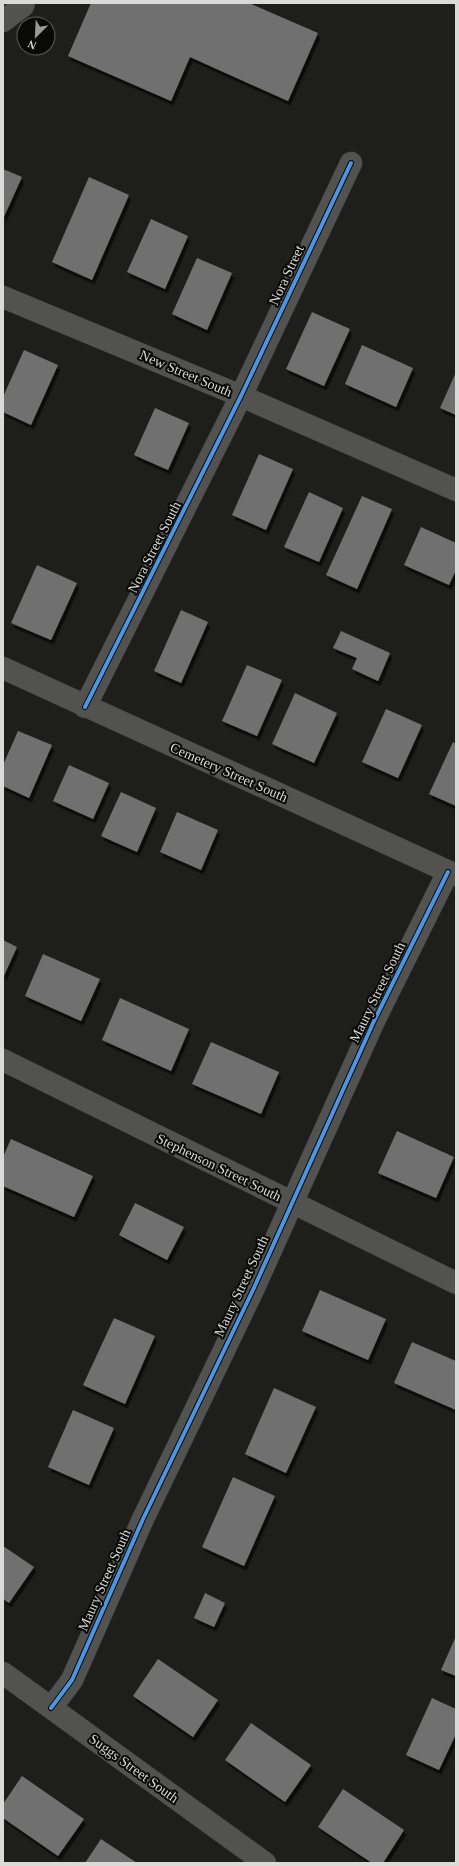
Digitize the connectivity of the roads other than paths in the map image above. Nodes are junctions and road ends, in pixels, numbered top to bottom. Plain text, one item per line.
1 (24, 3) edge
2 (3, 21) edge
3 (351, 163) dead end
4 (3, 297) edge
5 (241, 396) junction
6 (456, 490) edge
7 (3, 668) edge
8 (85, 707) junction
9 (452, 873) edge
10 (3, 1060) edge
11 (291, 1203) junction
12 (456, 1283) edge
13 (3, 1673) edge
14 (51, 1708) junction
15 (265, 1863) edge

1 - 2 street
3 - 5 street, Nora Street
4 - 5 street, New Street South
5 - 6 street, New Street South
5 - 8 street, Nora Street South
7 - 8 street, Cemetery Street South
8 - 9 street, Cemetery Street South
9 - 11 street, Maury Street South
10 - 11 street, Stephenson Street South
11 - 12 street, Stephenson Street South
11 - 14 street, Maury Street South
13 - 14 street, Suggs Street South
14 - 15 street, Suggs Street South

